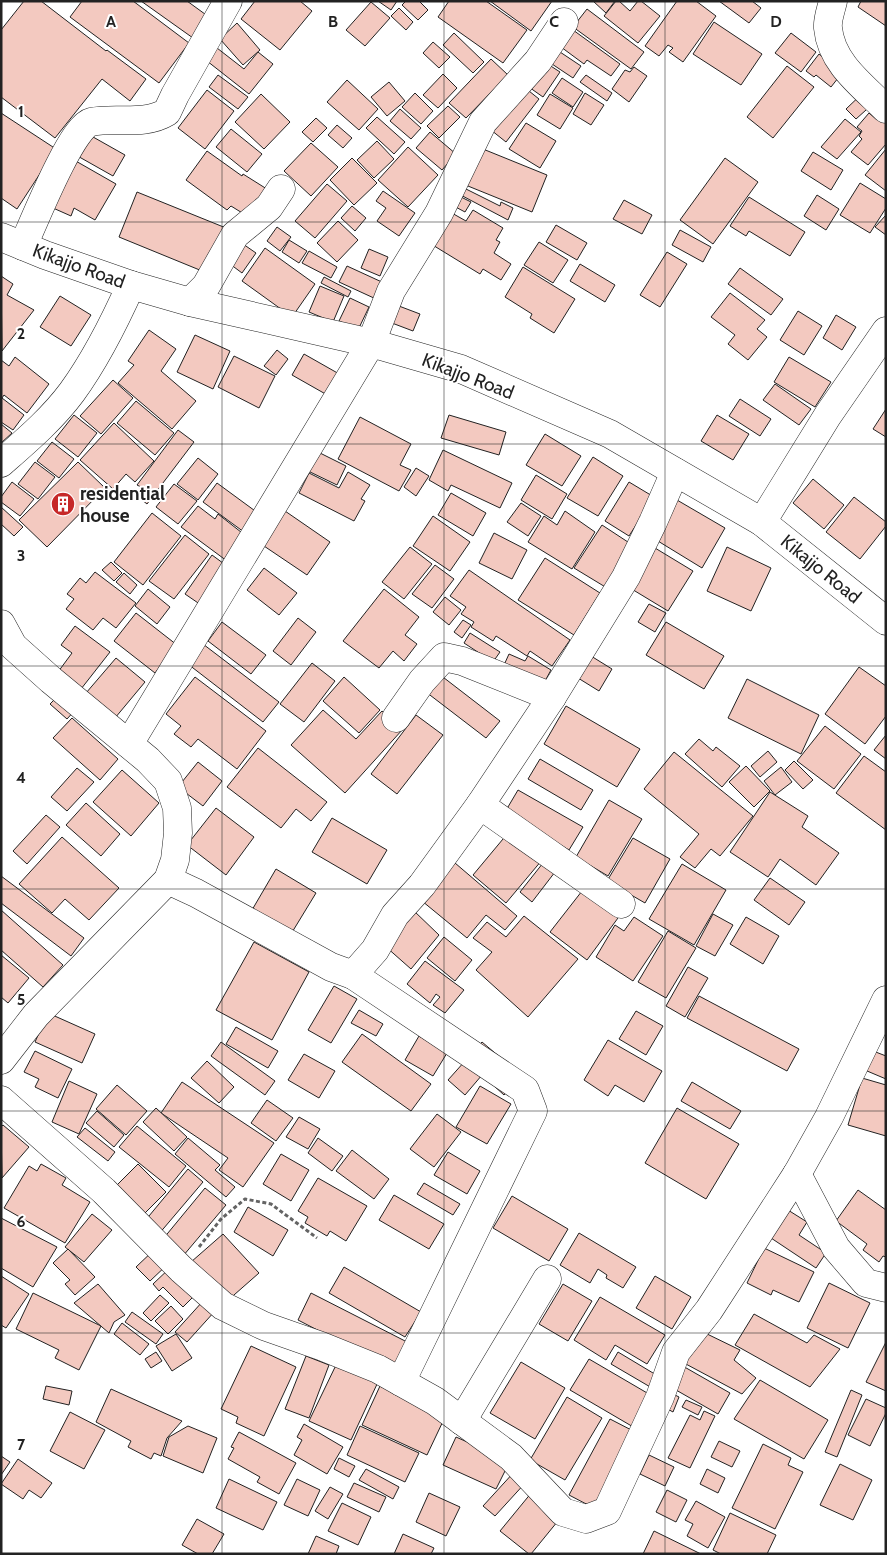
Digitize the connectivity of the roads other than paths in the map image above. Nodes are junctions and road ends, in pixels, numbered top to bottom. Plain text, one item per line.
1 (228, 1) edge
2 (832, 1) edge
3 (564, 22) dead end
4 (886, 108) edge
5 (281, 189) dead end
6 (12, 241) edge
7 (130, 285) junction
8 (190, 302) junction
9 (886, 331) edge
10 (371, 343) junction
11 (1, 463) edge
12 (675, 472) junction
13 (762, 522) junction
14 (886, 621) edge
15 (1, 624) edge
16 (552, 698) junction
17 (396, 718) dead end
18 (129, 744) junction
19 (480, 805) junction
20 (168, 880) junction
21 (621, 904) dead end
22 (353, 975) junction
23 (886, 1000) edge
24 (1, 1060) edge
25 (1, 1100) edge
26 (796, 1174) junction
27 (547, 1279) dead end
28 (886, 1288) edge
29 (401, 1382) junction
30 (462, 1421) junction

1 - 6 street
2 - 4 street
3 - 10 street
5 - 8 street
6 - 7 street, Kikajjo Road
7 - 8 street, Kikajjo Road
7 - 11 street
8 - 10 street, Kikajjo Road
9 - 13 street
10 - 12 street, Kikajjo Road
10 - 18 street
12 - 13 street, Kikajjo Road
12 - 16 street
13 - 14 street, Kikajjo Road
15 - 18 street
16 - 17 street
16 - 19 street
18 - 20 street
19 - 21 street
19 - 22 street
20 - 22 street
20 - 24 street
22 - 29 street
23 - 26 street
25 - 29 street
26 - 28 street
26 - 30 street
27 - 30 street
29 - 30 street

